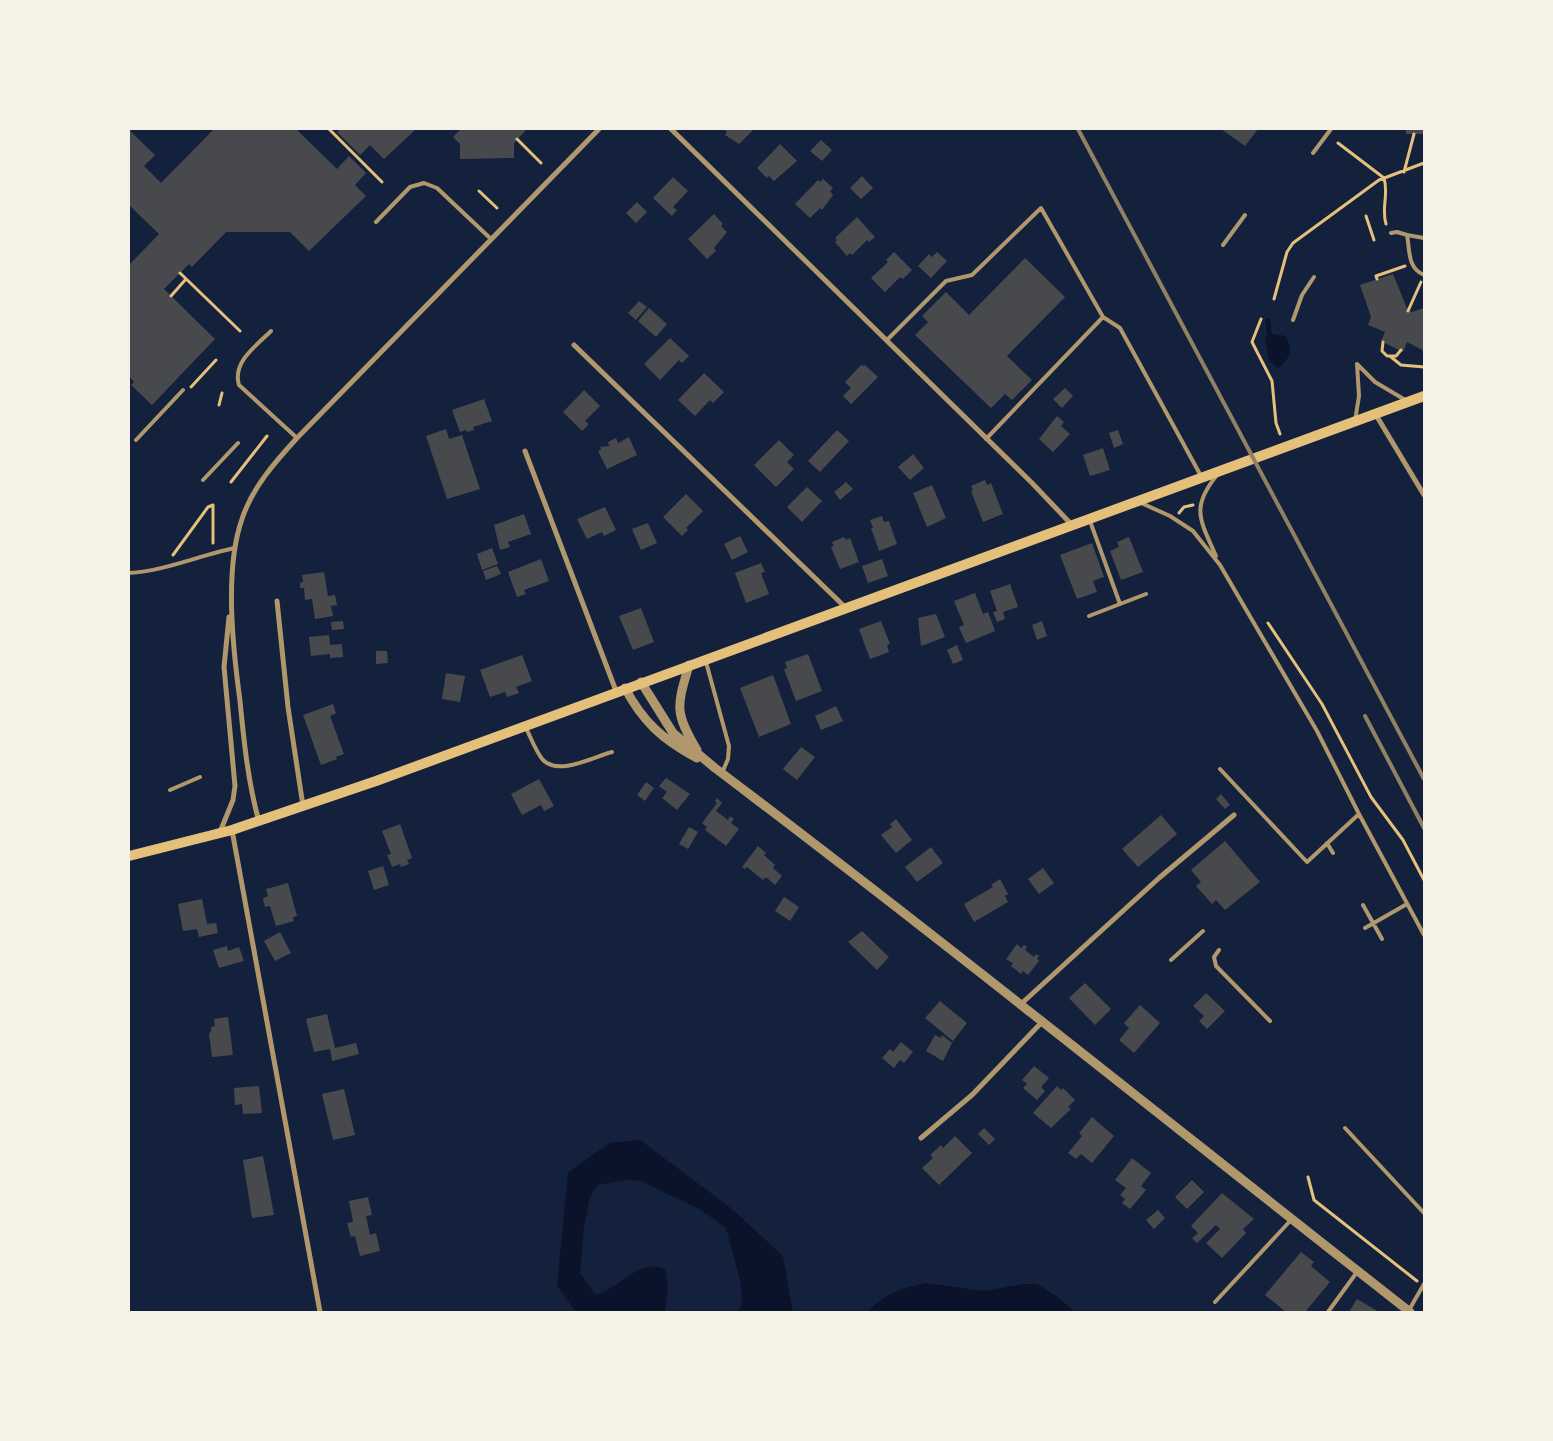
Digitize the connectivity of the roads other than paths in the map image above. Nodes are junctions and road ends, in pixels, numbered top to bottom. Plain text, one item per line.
1 (599, 129) edge
2 (671, 129) edge
3 (1331, 129) edge
4 (1313, 153) dead end
5 (1245, 215) dead end
6 (376, 222) dead end
7 (1391, 233) dead end
8 (1407, 235) junction
9 (1424, 238) edge
10 (491, 239) junction
11 (1223, 245) dead end
12 (1424, 275) edge
13 (1314, 277) dead end
14 (1103, 317) junction
15 (1294, 320) dead end
16 (271, 331) dead end
17 (887, 340) junction
18 (574, 345) dead end
19 (184, 391) road end
20 (1424, 396) edge
21 (1410, 402) junction
22 (1376, 415) junction
23 (1354, 423) junction
24 (297, 438) junction
25 (986, 439) junction
26 (136, 440) dead end
27 (238, 443) dead end
28 (525, 451) dead end
29 (1220, 472) junction
30 (1202, 478) junction
31 (202, 480) dead end
32 (1424, 495) edge
33 (1139, 502) junction
34 (1089, 519) junction
35 (1072, 525) junction
36 (235, 548) junction
37 (1220, 565) junction
38 (129, 573) edge
39 (233, 587) junction
40 (1146, 594) dead end
41 (277, 601) dead end
42 (1120, 604) junction
43 (847, 608) junction
44 (1089, 616) dead end
45 (705, 659) junction
46 (689, 665) junction
47 (641, 682) junction
48 (621, 690) junction
49 (525, 726) junction
50 (612, 752) dead end
51 (701, 756) junction
52 (1220, 769) dead end
53 (718, 771) junction
54 (200, 776) dead end
55 (170, 790) dead end
56 (303, 806) junction
57 (1359, 814) junction
58 (1234, 815) dead end
59 (259, 822) junction
60 (232, 830) junction
61 (220, 834) junction
62 (1327, 843) junction
63 (1333, 853) dead end
64 (129, 856) edge
65 (1407, 904) junction
66 (1363, 905) dead end
67 (1372, 922) junction
68 (1365, 928) dead end
69 (1203, 931) dead end
70 (1424, 935) edge
71 (1382, 939) dead end
72 (1219, 950) dead end
73 (1171, 960) dead end
74 (1022, 1004) junction
75 (1270, 1021) dead end
76 (1042, 1022) junction
77 (1345, 1128) dead end
78 (921, 1138) dead end
79 (1424, 1213) edge
80 (1291, 1220) junction
81 (1357, 1272) junction
82 (1424, 1285) edge
83 (1215, 1302) dead end
84 (320, 1312) edge
85 (1328, 1312) edge
86 (1409, 1312) edge

1 - 10 street
2 - 17 street
3 - 4 lane
5 - 11 lane
6 - 10 lane
7 - 8 lane
8 - 9 lane
8 - 12 lane
10 - 24 street
13 - 15 lane
14 - 17 lane
14 - 25 lane
14 - 30 lane
16 - 24 lane
17 - 25 street
18 - 43 street
19 - 26 lane
20 - 21 main road
21 - 22 main road
21 - 23 lane
22 - 23 main road
22 - 32 street
23 - 29 main road
24 - 36 street
25 - 35 street
27 - 31 lane
28 - 48 street
29 - 30 main road
29 - 37 lane
30 - 33 main road
33 - 34 main road
33 - 37 lane
34 - 35 main road
34 - 42 lane
35 - 43 main road
36 - 38 lane
36 - 39 street
37 - 57 lane
39 - 59 street
39 - 61 street
40 - 42 lane
41 - 56 street
42 - 44 lane
43 - 45 main road
45 - 46 main road
45 - 53 lane
46 - 47 main road
46 - 51 street
47 - 48 main road
47 - 51 street
48 - 49 main road
48 - 53 street
49 - 50 lane
49 - 56 main road
51 - 53 street
52 - 62 lane
53 - 74 street
54 - 55 lane
56 - 59 main road
57 - 62 lane
57 - 65 lane
58 - 74 street
59 - 60 main road
60 - 61 main road
60 - 84 street
61 - 64 main road
62 - 63 lane
65 - 67 lane
65 - 70 lane
66 - 67 lane
67 - 68 lane
67 - 71 lane
69 - 73 lane
72 - 75 lane
74 - 76 street
76 - 78 street
76 - 80 street
77 - 79 lane
80 - 81 street
80 - 83 lane
81 - 85 lane
81 - 86 street
82 - 86 lane

